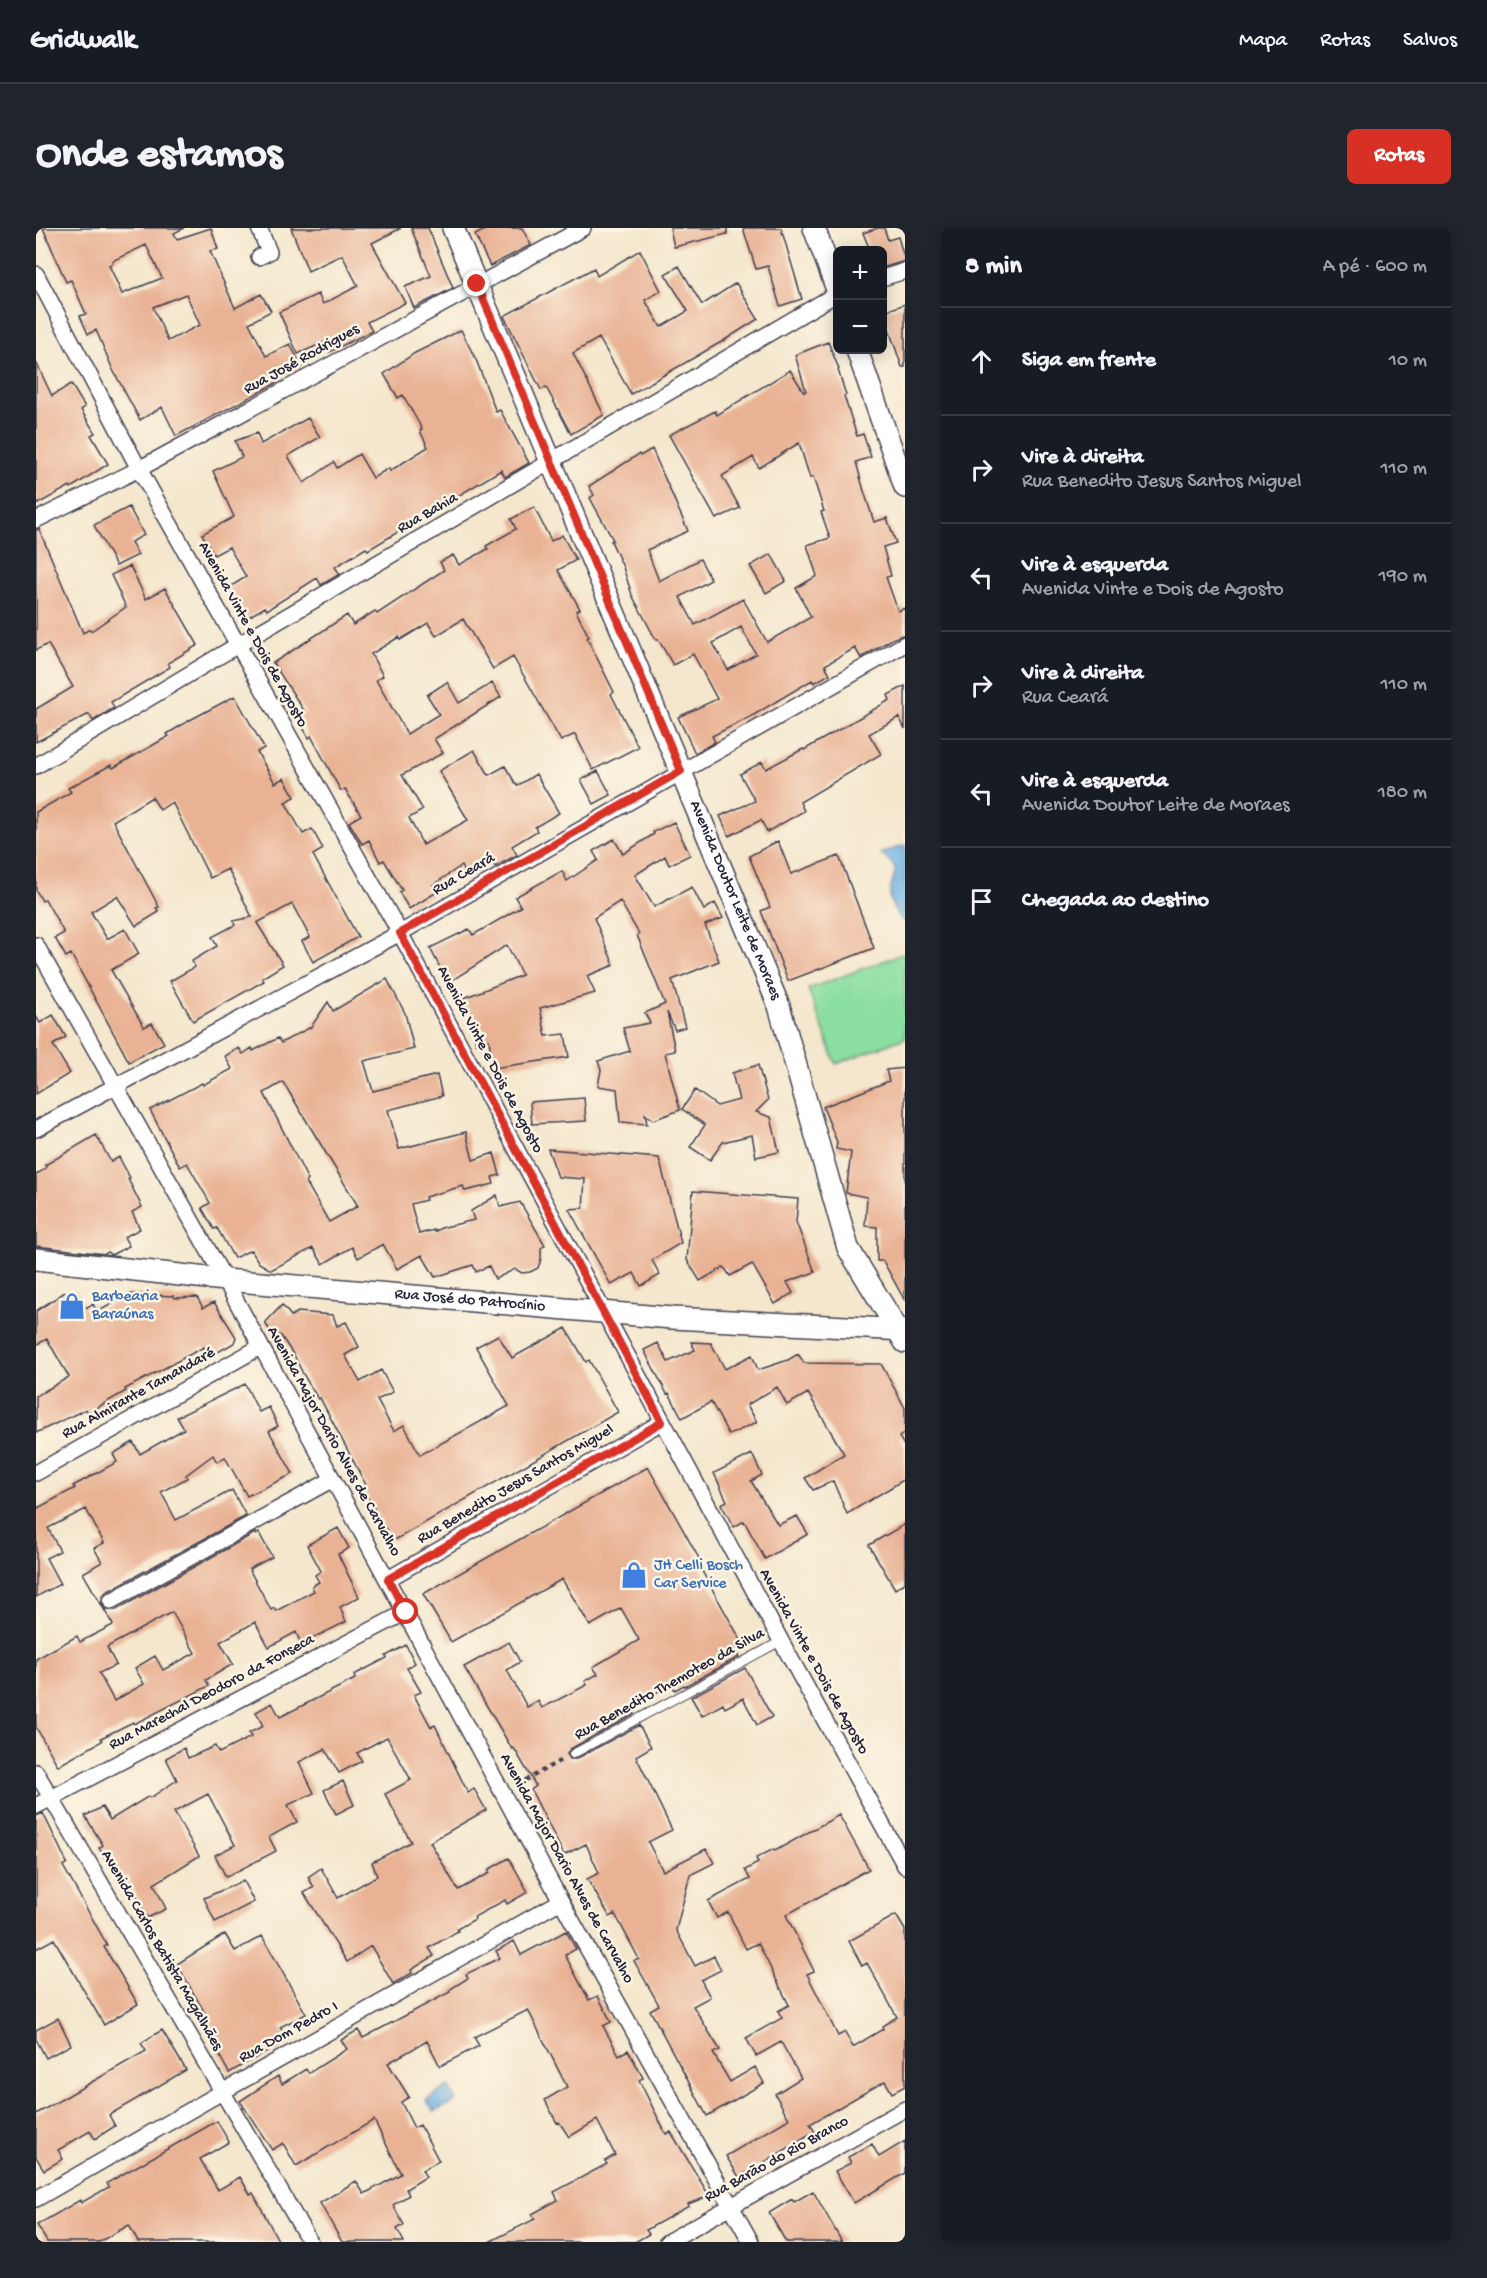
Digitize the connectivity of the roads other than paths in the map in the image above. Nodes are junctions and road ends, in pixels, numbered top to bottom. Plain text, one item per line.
1 (259, 228) edge
2 (453, 228) edge
3 (583, 228) edge
4 (814, 228) edge
5 (259, 257) dead end
6 (905, 271) edge
7 (36, 273) edge
8 (887, 276) edge
9 (833, 282) edge
10 (477, 284) junction
11 (833, 295) edge
12 (858, 354) edge
13 (552, 462) junction
14 (139, 469) junction
15 (905, 487) edge
16 (36, 520) edge
17 (905, 644) edge
18 (236, 646) junction
19 (36, 766) edge
20 (681, 771) junction
21 (400, 933) junction
22 (36, 945) edge
23 (116, 1087) junction
24 (36, 1129) edge
25 (36, 1259) edge
26 (225, 1280) junction
27 (605, 1312) junction
28 (903, 1334) edge
29 (260, 1347) junction
30 (662, 1422) junction
31 (36, 1473) edge
32 (333, 1479) junction
33 (388, 1579) junction
34 (111, 1601) dead end
35 (406, 1612) junction
36 (781, 1641) junction
37 (573, 1754) road end
38 (36, 1772) edge
39 (51, 1798) junction
40 (36, 1806) edge
41 (905, 1866) edge
42 (561, 1901) junction
43 (222, 2092) junction
44 (905, 2109) edge
45 (36, 2199) edge
46 (732, 2206) junction
47 (310, 2242) edge
48 (668, 2242) edge
49 (752, 2242) edge

1 - 5 street
2 - 10 street, Avenida Doutor Leite de Moraes
3 - 10 street, Rua José Rodrigues
4 - 9 street
6 - 8 street
7 - 14 street, Avenida Vinte e Dois de Agosto
10 - 13 street, Avenida Doutor Leite de Moraes
10 - 14 street, Rua José Rodrigues
11 - 13 street, Rua Bahia
12 - 15 street
13 - 18 street, Rua Bahia
13 - 20 street, Avenida Doutor Leite de Moraes
14 - 16 street, Rua José Rodrigues
14 - 18 street, Avenida Vinte e Dois de Agosto
17 - 20 street, Rua Ceará
18 - 19 street, Rua Bahia
18 - 21 street, Avenida Vinte e Dois de Agosto
20 - 21 street, Rua Ceará
20 - 28 street, Avenida Doutor Leite de Moraes
21 - 23 street, Rua Ceará
21 - 27 street, Avenida Vinte e Dois de Agosto
22 - 23 street, Avenida Major Dario Alves de Carvalho
23 - 24 street, Rua Ceará
23 - 26 street, Avenida Major Dario Alves de Carvalho
25 - 26 street, Rua José do Patrocínio
26 - 27 street, Rua José do Patrocínio
26 - 29 street, Avenida Major Dario Alves de Carvalho
27 - 28 street, Rua José do Patrocínio
27 - 30 street, Avenida Vinte e Dois de Agosto
29 - 31 street, Rua Almirante Tamandaré
29 - 32 street, Avenida Major Dario Alves de Carvalho
30 - 33 street, Rua Benedito Jesus Santos Miguel
30 - 36 street, Avenida Vinte e Dois de Agosto
32 - 33 street, Avenida Major Dario Alves de Carvalho
32 - 34 street
33 - 35 street, Avenida Major Dario Alves de Carvalho
35 - 39 street, Rua Marechal Deodoro da Fonseca
35 - 42 street, Avenida Major Dario Alves de Carvalho
36 - 37 lane, Rua Benedito Themoteo da Silva
36 - 41 street, Avenida Vinte e Dois de Agosto
38 - 39 street, Avenida Carlos Batista Magalhães
39 - 40 street, Rua Marechal Deodoro da Fonseca
39 - 43 street, Avenida Carlos Batista Magalhães
42 - 43 street, Rua Dom Pedro I
42 - 46 street, Avenida Major Dario Alves de Carvalho
43 - 45 street, Rua Dom Pedro I
43 - 47 street, Avenida Carlos Batista Magalhães
44 - 46 street, Rua Barão do Rio Branco
46 - 48 street, Rua Barão do Rio Branco
46 - 49 street, Avenida Major Dario Alves de Carvalho

